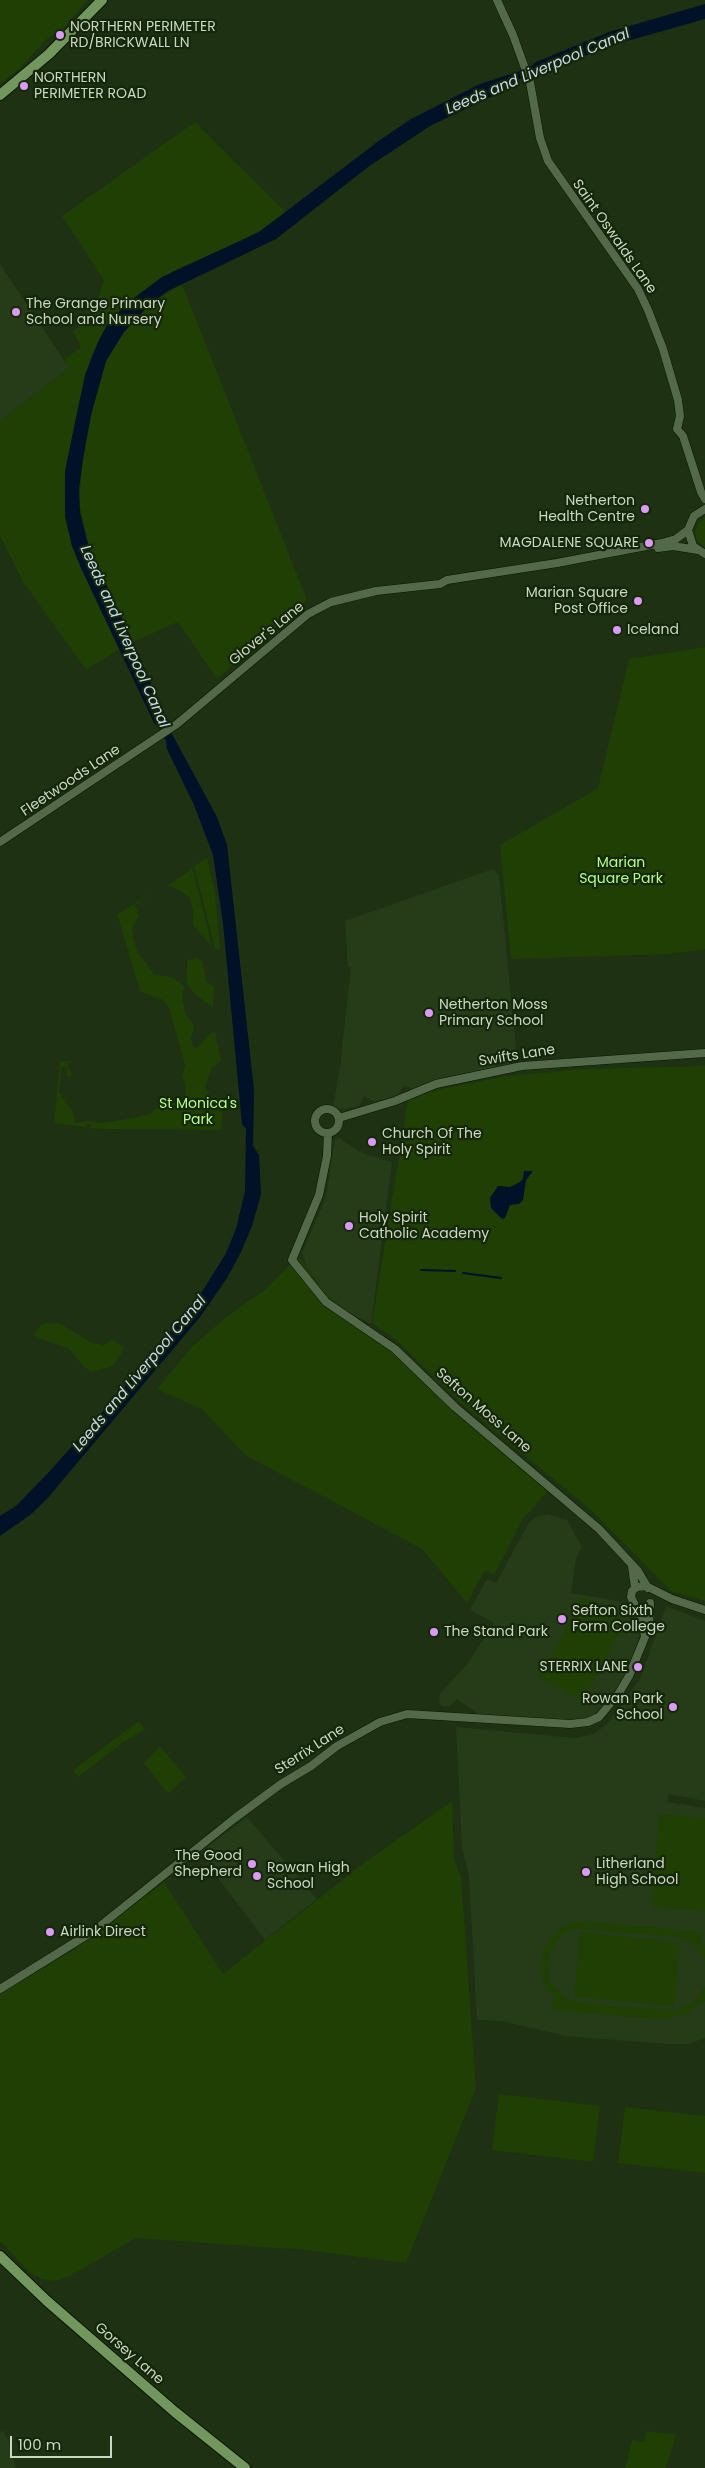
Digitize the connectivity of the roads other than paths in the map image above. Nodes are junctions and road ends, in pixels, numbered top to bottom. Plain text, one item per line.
1 (102, 0) edge
2 (496, 0) edge
3 (0, 95) edge
4 (703, 496) edge
5 (705, 509) edge
6 (697, 514) junction
7 (688, 530) junction
8 (701, 552) edge
9 (446, 582) junction
10 (155, 739) joint
11 (0, 842) edge
12 (705, 1053) edge
13 (339, 1118) junction
14 (328, 1133) junction
15 (632, 1566) junction
16 (634, 1588) junction
17 (649, 1588) junction
18 (672, 1599) junction
19 (650, 1603) junction
20 (634, 1604) junction
21 (705, 1610) edge
22 (644, 1636) junction
23 (0, 1989) edge
24 (0, 2256) edge
25 (245, 2468) edge

1 - 3 main road
2 - 4 street, Saint Oswalds Lane
4 - 6 street, Saint Oswalds Lane
5 - 6 street
6 - 7 street
7 - 8 street
7 - 9 street, Glover's Lane
8 - 9 street, Glover's Lane
9 - 10 street, Glover's Lane
10 - 11 street, Fleetwoods Lane
12 - 13 street, Swifts Lane
13 - 14 street
13 - 14 street
14 - 15 street, Sefton Moss Lane
15 - 16 street
15 - 17 street, Sefton Moss Lane
16 - 17 street
16 - 20 street
17 - 18 street
17 - 19 street
18 - 19 street
18 - 21 street
19 - 20 street
19 - 22 street, Sterrix Lane
20 - 22 street
22 - 23 street, Sterrix Lane
24 - 25 main road, Gorsey Lane

